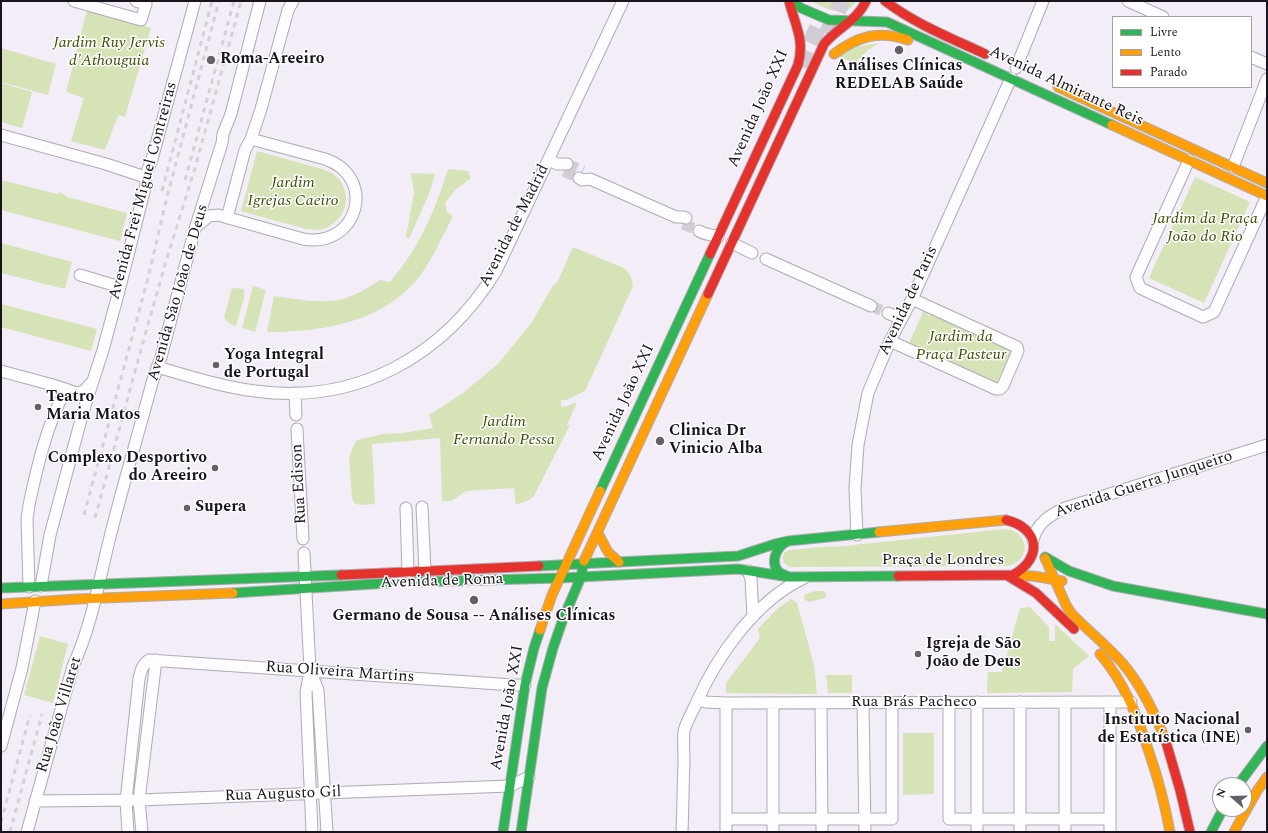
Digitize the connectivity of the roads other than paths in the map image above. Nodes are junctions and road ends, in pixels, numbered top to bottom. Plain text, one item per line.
1 (74, 1) edge
2 (136, 1) edge
3 (195, 1) edge
4 (260, 1) edge
5 (789, 1) edge
6 (792, 1) edge
7 (866, 1) edge
8 (884, 1) edge
9 (1043, 1) edge
10 (1128, 1) edge
11 (620, 3) edge
12 (290, 4) edge
13 (1161, 16) edge
14 (849, 21) junction
15 (834, 54) dead end
16 (958, 54) junction
17 (990, 56) dead end
18 (1252, 57) edge
19 (1267, 64) edge
20 (1018, 69) joint
21 (1011, 78) junction
22 (1267, 79) edge
23 (1052, 84) dead end
24 (1, 135) edge
25 (251, 139) junction
26 (1188, 160) junction
27 (1233, 167) junction
28 (584, 176) tunnel mouth
29 (145, 177) junction
30 (1228, 178) junction
31 (1267, 182) edge
32 (207, 195) junction
33 (1267, 196) edge
34 (222, 217) junction
35 (682, 220) tunnel mouth
36 (196, 227) junction
37 (700, 228) tunnel mouth
38 (715, 235) junction
39 (732, 243) junction
40 (752, 253) dead end
41 (766, 259) dead end
42 (80, 275) dead end
43 (120, 287) junction
44 (912, 299) junction
45 (871, 306) tunnel mouth
46 (888, 313) tunnel mouth
47 (901, 319) junction
48 (890, 341) junction
49 (157, 367) junction
50 (1, 370) edge
51 (92, 381) junction
52 (71, 391) junction
53 (295, 393) junction
54 (83, 412) junction
55 (296, 415) dead end
56 (297, 429) dead end
57 (1267, 444) edge
58 (422, 507) dead end
59 (406, 508) dead end
60 (598, 533) junction
61 (857, 535) junction
62 (303, 539) dead end
63 (788, 541) junction
64 (1034, 543) junction
65 (304, 554) dead end
66 (1046, 558) junction
67 (619, 562) junction
68 (583, 564) junction
69 (566, 565) junction
70 (748, 571) junction
71 (425, 576) junction
72 (1008, 576) junction
73 (581, 577) junction
74 (789, 577) junction
75 (807, 577) junction
76 (560, 578) junction
77 (402, 579) junction
78 (1055, 580) junction
79 (305, 583) junction
80 (99, 585) junction
81 (42, 586) junction
82 (1113, 586) junction
83 (29, 587) junction
84 (1, 588) edge
85 (94, 599) junction
86 (35, 601) junction
87 (1, 604) edge
88 (1267, 614) edge
89 (753, 617) junction
90 (156, 660) junction
91 (310, 670) junction
92 (525, 685) junction
93 (542, 688) junction
94 (698, 699) junction
95 (892, 702) junction
96 (949, 702) junction
97 (977, 702) junction
98 (1020, 702) junction
99 (1065, 702) junction
100 (1110, 702) junction
101 (1131, 702) junction
102 (726, 703) junction
103 (773, 703) junction
104 (821, 703) junction
105 (863, 703) junction
106 (1, 746) edge
107 (1267, 746) edge
108 (530, 777) junction
109 (1244, 777) edge
110 (1267, 777) edge
111 (510, 786) junction
112 (310, 793) junction
113 (324, 793) junction
114 (139, 800) junction
115 (35, 801) junction
116 (126, 801) junction
117 (1219, 817) edge
118 (726, 819) junction
119 (773, 819) junction
120 (822, 819) junction
121 (865, 819) junction
122 (977, 819) junction
123 (1020, 819) junction
124 (1065, 819) junction
125 (1110, 819) junction
126 (27, 832) edge
127 (128, 832) edge
128 (142, 832) edge
129 (312, 832) edge
130 (327, 832) edge
131 (503, 832) edge
132 (521, 832) edge
133 (682, 832) edge
134 (726, 832) edge
135 (773, 832) edge
136 (822, 832) edge
137 (865, 832) edge
138 (977, 832) edge
139 (1020, 832) edge
140 (1065, 832) edge
141 (1110, 832) edge
142 (1170, 832) edge
143 (1190, 832) edge
144 (1211, 832) edge
145 (1234, 832) edge

1 - 2 street
3 - 29 street, Avenida Frei Miguel Contreiras
4 - 32 street, Avenida São João de Deus
5 - 38 main road, Avenida João XXI
6 - 14 main road, Avenida Almirante Reis
7 - 14 main road, Avenida João XXI
8 - 17 main road, Avenida Almirante Reis
9 - 20 street
10 - 13 street
11 - 53 street, Avenida de Madrid
12 - 25 street, Avenida São João de Deus
14 - 16 main road, Avenida Almirante Reis
14 - 39 main road, Avenida João XXI
15 - 16 main road
16 - 21 main road, Avenida Almirante Reis
18 - 19 street
20 - 21 main road
21 - 26 main road, Avenida Almirante Reis
21 - 44 street, Avenida de Paris
22 - 27 street
23 - 27 main road, Avenida Almirante Reis
24 - 29 street
25 - 34 street, Avenida São João de Deus
25 - 34 street
26 - 30 main road, Avenida Almirante Reis
26 - 33 street
27 - 30 main road
27 - 31 main road, Avenida Almirante Reis
28 - 35 street
29 - 43 street, Avenida Frei Miguel Contreiras
30 - 33 main road, Avenida Almirante Reis
32 - 34 street
32 - 36 street, Avenida São João de Deus
34 - 36 street
36 - 49 street, Avenida São João de Deus
37 - 38 street
38 - 39 main road
38 - 69 main road, Avenida João XXI
39 - 40 street
39 - 60 main road, Avenida João XXI
41 - 45 street
42 - 43 street
43 - 51 street, Avenida Frei Miguel Contreiras
44 - 47 street, Avenida de Paris
44 - 48 street
46 - 47 street
47 - 48 street, Avenida de Paris
48 - 61 street, Avenida de Paris
49 - 53 street, Avenida de Madrid
49 - 80 street, Avenida São João de Deus
50 - 52 street
51 - 52 street
51 - 54 street, Avenida Frei Miguel Contreiras
52 - 54 street
52 - 83 street
53 - 55 street
54 - 81 street, Avenida Frei Miguel Contreiras
56 - 62 street, Rua Edison
57 - 64 street, Avenida Guerra Junqueiro
58 - 71 street, Avenida de Roma
59 - 77 street, Avenida de Roma
60 - 67 main road
60 - 68 main road, Avenida João XXI
61 - 63 main road, Praça de Londres
61 - 64 main road, Praça de Londres
63 - 67 main road, Avenida de Roma
63 - 74 main road
64 - 66 main road
64 - 72 main road, Praça de Londres
65 - 79 street
66 - 78 main road
66 - 82 main road
67 - 68 main road, Avenida de Roma
68 - 69 main road, Avenida de Roma
68 - 73 main road, Avenida João XXI
69 - 71 main road, Avenida de Roma
69 - 76 main road, Avenida João XXI
70 - 73 main road, Avenida de Roma
70 - 74 main road, Avenida de Roma
70 - 89 street
71 - 76 main road, Avenida de Roma
71 - 77 main road, Avenida de Roma
72 - 75 main road, Praça de Londres
72 - 78 main road
72 - 101 main road
73 - 76 main road, Avenida de Roma
73 - 93 main road, Avenida João XXI
74 - 75 main road, Praça de Londres
75 - 89 street
76 - 92 main road, Avenida João XXI
77 - 79 main road, Avenida de Roma
77 - 79 main road, Avenida de Roma
78 - 82 main road
78 - 143 main road
79 - 80 main road, Avenida de Roma
79 - 85 main road, Avenida de Roma
79 - 91 street
80 - 81 main road, Avenida de Roma
80 - 85 street
81 - 83 main road, Avenida de Roma
81 - 86 main road
82 - 88 main road
83 - 84 main road, Avenida de Roma
83 - 86 main road
85 - 86 main road, Avenida de Roma
85 - 115 street, Rua João Villaret
86 - 87 main road, Avenida de Roma
86 - 106 street
89 - 94 street
90 - 91 street, Rua Oliveira Martins
90 - 114 street
90 - 116 street
91 - 92 street, Rua Oliveira Martins
91 - 112 street
91 - 113 street
92 - 93 main road
92 - 111 main road, Avenida João XXI
93 - 108 main road, Avenida João XXI
94 - 102 street, Rua Brás Pacheco
94 - 133 street
95 - 96 street, Rua Brás Pacheco
95 - 105 street, Rua Brás Pacheco
95 - 121 street
96 - 97 street, Rua Brás Pacheco
96 - 122 street
97 - 98 street, Rua Brás Pacheco
97 - 122 street
98 - 99 street, Rua Brás Pacheco
98 - 123 street
99 - 100 street, Rua Brás Pacheco
99 - 124 street
100 - 101 street, Rua Brás Pacheco
100 - 125 street
101 - 142 main road
102 - 103 street, Rua Brás Pacheco
102 - 118 street
103 - 104 street, Rua Brás Pacheco
103 - 119 street
104 - 105 street, Rua Brás Pacheco
104 - 120 street
105 - 121 street
107 - 109 main road
108 - 111 street, Rua Augusto Gil
108 - 132 main road, Avenida João XXI
110 - 145 main road
111 - 113 street, Rua Augusto Gil
111 - 131 main road, Avenida João XXI
112 - 113 street, Rua Augusto Gil
112 - 114 street, Rua Augusto Gil
112 - 129 street
113 - 130 street
114 - 116 street, Rua Augusto Gil
114 - 128 street
115 - 116 street, Rua Augusto Gil
115 - 126 street, Rua João Villaret
116 - 127 street
117 - 144 main road
118 - 119 street
118 - 134 street
119 - 120 street
119 - 135 street
120 - 121 street
120 - 136 street
121 - 137 street
122 - 123 street
122 - 138 street
123 - 124 street
123 - 139 street
124 - 125 street
124 - 140 street
125 - 141 street

